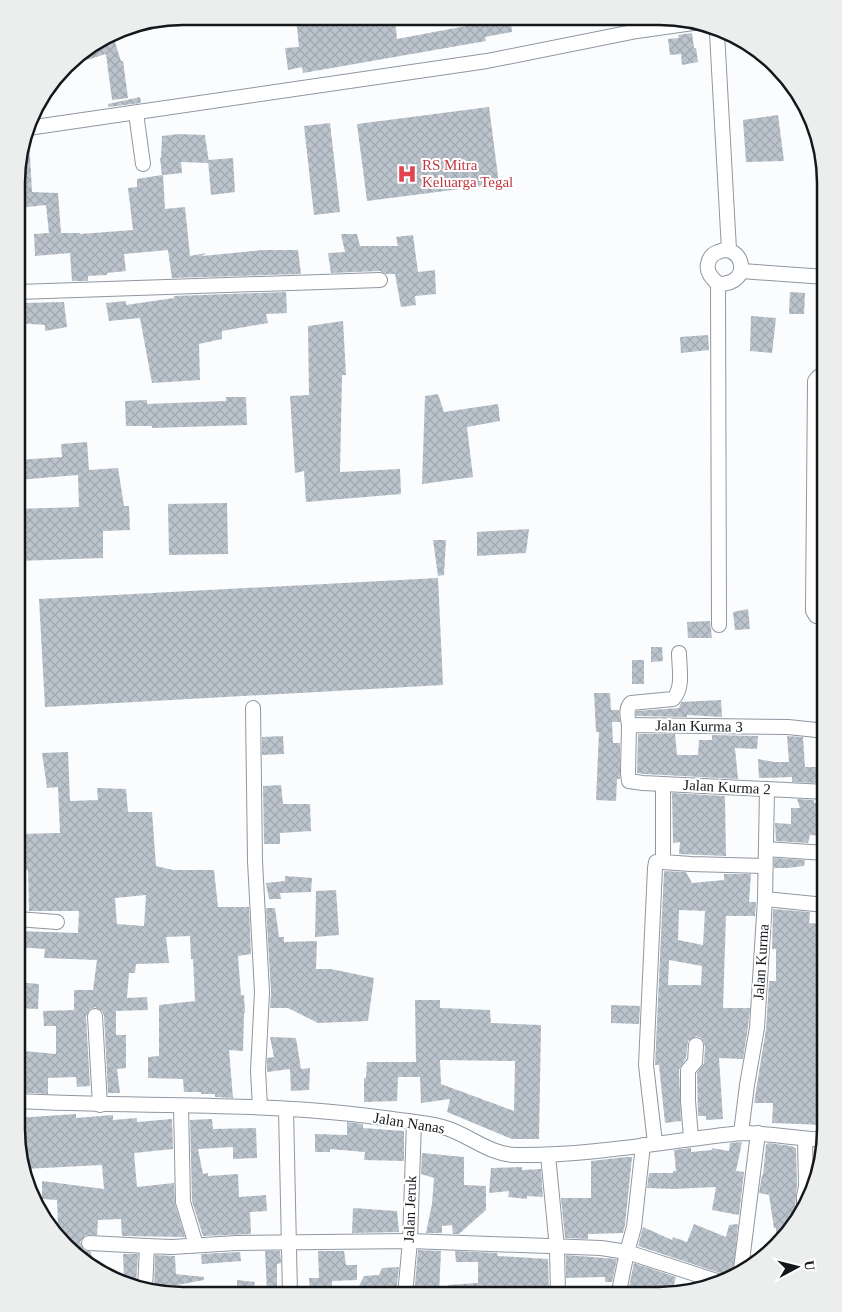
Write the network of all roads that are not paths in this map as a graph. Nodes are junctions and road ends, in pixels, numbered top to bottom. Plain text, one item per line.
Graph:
1 (672, 26) edge
2 (718, 37) edge
3 (136, 113) junction
4 (35, 127) edge
5 (143, 164) dead end
6 (729, 250) junction
7 (741, 271) junction
8 (817, 275) edge
9 (380, 280) dead end
10 (718, 284) junction
11 (25, 292) edge
12 (817, 379) edge
13 (817, 616) edge
14 (719, 625) dead end
15 (678, 653) dead end
16 (252, 708) dead end
17 (629, 725) junction
18 (817, 730) edge
19 (663, 784) junction
20 (767, 789) junction
21 (817, 792) edge
22 (766, 848) junction
23 (817, 852) edge
24 (663, 862) junction
25 (765, 866) junction
26 (765, 898) junction
27 (817, 904) edge
28 (25, 920) edge
29 (57, 922) dead end
30 (95, 1016) dead end
31 (696, 1045) dead end
32 (25, 1101) edge
33 (100, 1105) junction
34 (181, 1106) junction
35 (260, 1107) junction
36 (286, 1109) junction
37 (414, 1122) junction
38 (741, 1133) junction
39 (758, 1133) junction
40 (691, 1138) junction
41 (805, 1140) junction
42 (817, 1140) edge
43 (649, 1144) junction
44 (548, 1155) junction
45 (806, 1187) edge
46 (410, 1241) junction
47 (89, 1243) dead end
48 (288, 1243) junction
49 (196, 1245) junction
50 (147, 1246) junction
51 (557, 1248) junction
52 (627, 1252) junction
53 (742, 1263) edge
54 (709, 1279) edge
55 (146, 1283) edge
56 (290, 1287) edge
57 (406, 1287) edge
58 (558, 1287) edge
59 (620, 1287) edge

1 - 3 street
2 - 6 street
3 - 4 street
3 - 5 street
6 - 7 street
6 - 10 street
7 - 8 street
7 - 10 street
9 - 11 street
10 - 14 street
12 - 13 street
15 - 17 street
16 - 35 street
17 - 18 street, Jalan Kurma 3
17 - 19 street, Jalan Kurma 2
19 - 20 street, Jalan Kurma 2
19 - 24 street
20 - 21 street, Jalan Kurma 2
20 - 22 street, Jalan Kurma
22 - 23 street
22 - 25 street, Jalan Kurma
24 - 25 street
24 - 43 street
25 - 26 street, Jalan Kurma
26 - 27 street
26 - 38 street, Jalan Kurma
28 - 29 street
30 - 33 street
31 - 40 street
32 - 33 street, Jalan Nanas
33 - 34 street, Jalan Nanas
34 - 35 street, Jalan Nanas
34 - 49 street
35 - 36 street, Jalan Nanas
36 - 37 street, Jalan Nanas
36 - 48 street
37 - 44 street, Jalan Nanas
37 - 46 street, Jalan Jeruk
38 - 39 street, Jalan Nanas
38 - 40 street, Jalan Nanas
39 - 41 street, Jalan Nanas
39 - 53 street
40 - 43 street, Jalan Nanas
41 - 42 street, Jalan Nanas
41 - 45 street
43 - 44 street, Jalan Nanas
43 - 52 street
44 - 51 street
46 - 48 street
46 - 51 street
46 - 57 street, Jalan Jeruk
47 - 50 street
48 - 49 street
48 - 56 street
49 - 50 street
50 - 55 street
51 - 52 street
51 - 58 street
52 - 54 street
52 - 59 street

